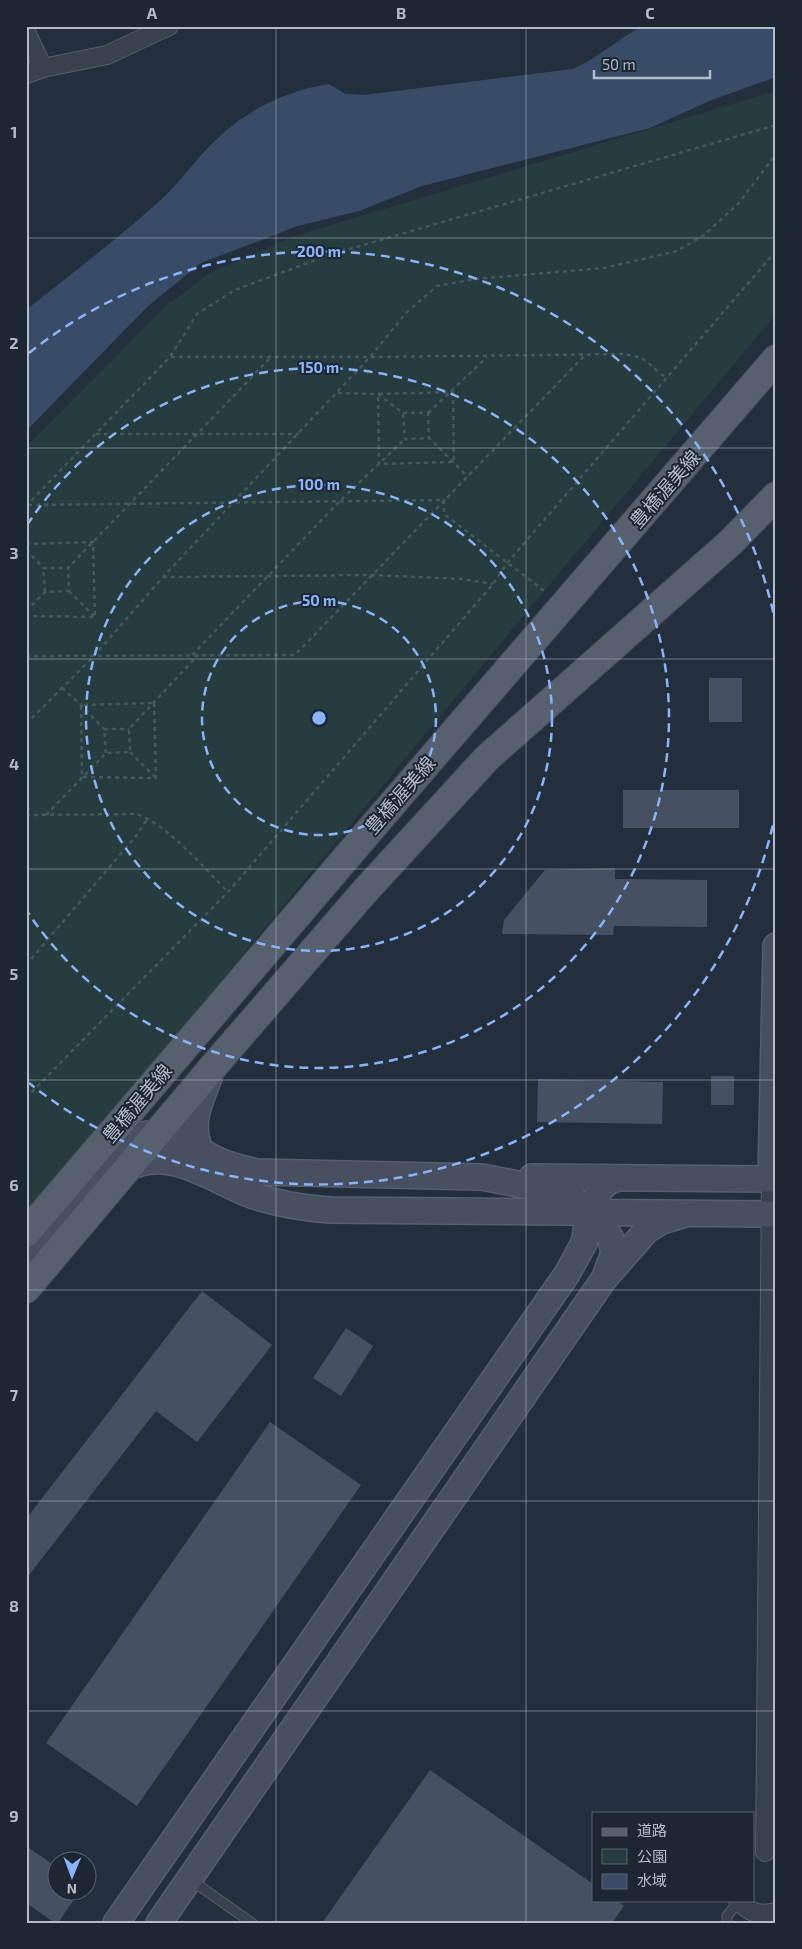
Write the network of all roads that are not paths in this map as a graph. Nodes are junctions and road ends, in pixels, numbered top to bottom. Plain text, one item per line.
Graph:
1 (168, 26) edge
2 (26, 32) edge
3 (43, 68) junction
4 (26, 74) edge
5 (776, 359) edge
6 (776, 496) edge
7 (776, 946) edge
8 (212, 1068) junction
9 (151, 1087) junction
10 (158, 1132) junction
11 (200, 1150) junction
12 (126, 1170) junction
13 (482, 1177) junction
14 (618, 1178) junction
15 (773, 1178) edge
16 (218, 1180) junction
17 (546, 1212) junction
18 (589, 1213) junction
19 (685, 1214) junction
20 (773, 1214) edge
21 (26, 1233) edge
22 (26, 1255) edge
23 (567, 1274) junction
24 (604, 1278) junction
25 (26, 1289) edge
26 (771, 1644) edge
27 (765, 1853) edge
28 (189, 1879) junction
29 (737, 1902) edge
30 (740, 1902) edge
31 (776, 1912) edge
32 (116, 1923) edge
33 (159, 1923) edge
34 (252, 1923) edge
35 (727, 1923) edge

1 - 3 street
2 - 3 street
3 - 4 street
5 - 9 main road, 豊橋渥美線
6 - 8 main road, 豊橋渥美線
7 - 15 street
8 - 10 main road, 豊橋渥美線
8 - 11 street
9 - 10 street
9 - 21 main road, 豊橋渥美線
10 - 11 street
10 - 12 main road, 豊橋渥美線
10 - 16 street
10 - 22 street
11 - 13 street
12 - 16 street
12 - 25 main road, 豊橋渥美線
13 - 14 street
13 - 18 street
14 - 15 street
14 - 18 street
15 - 20 street
16 - 17 street
17 - 18 street
17 - 23 street
18 - 19 street
18 - 23 street
18 - 24 street
19 - 20 street
19 - 24 street
20 - 26 street
23 - 32 street
24 - 28 street
26 - 27 street
28 - 33 street
28 - 34 lane
29 - 35 lane
30 - 31 street

